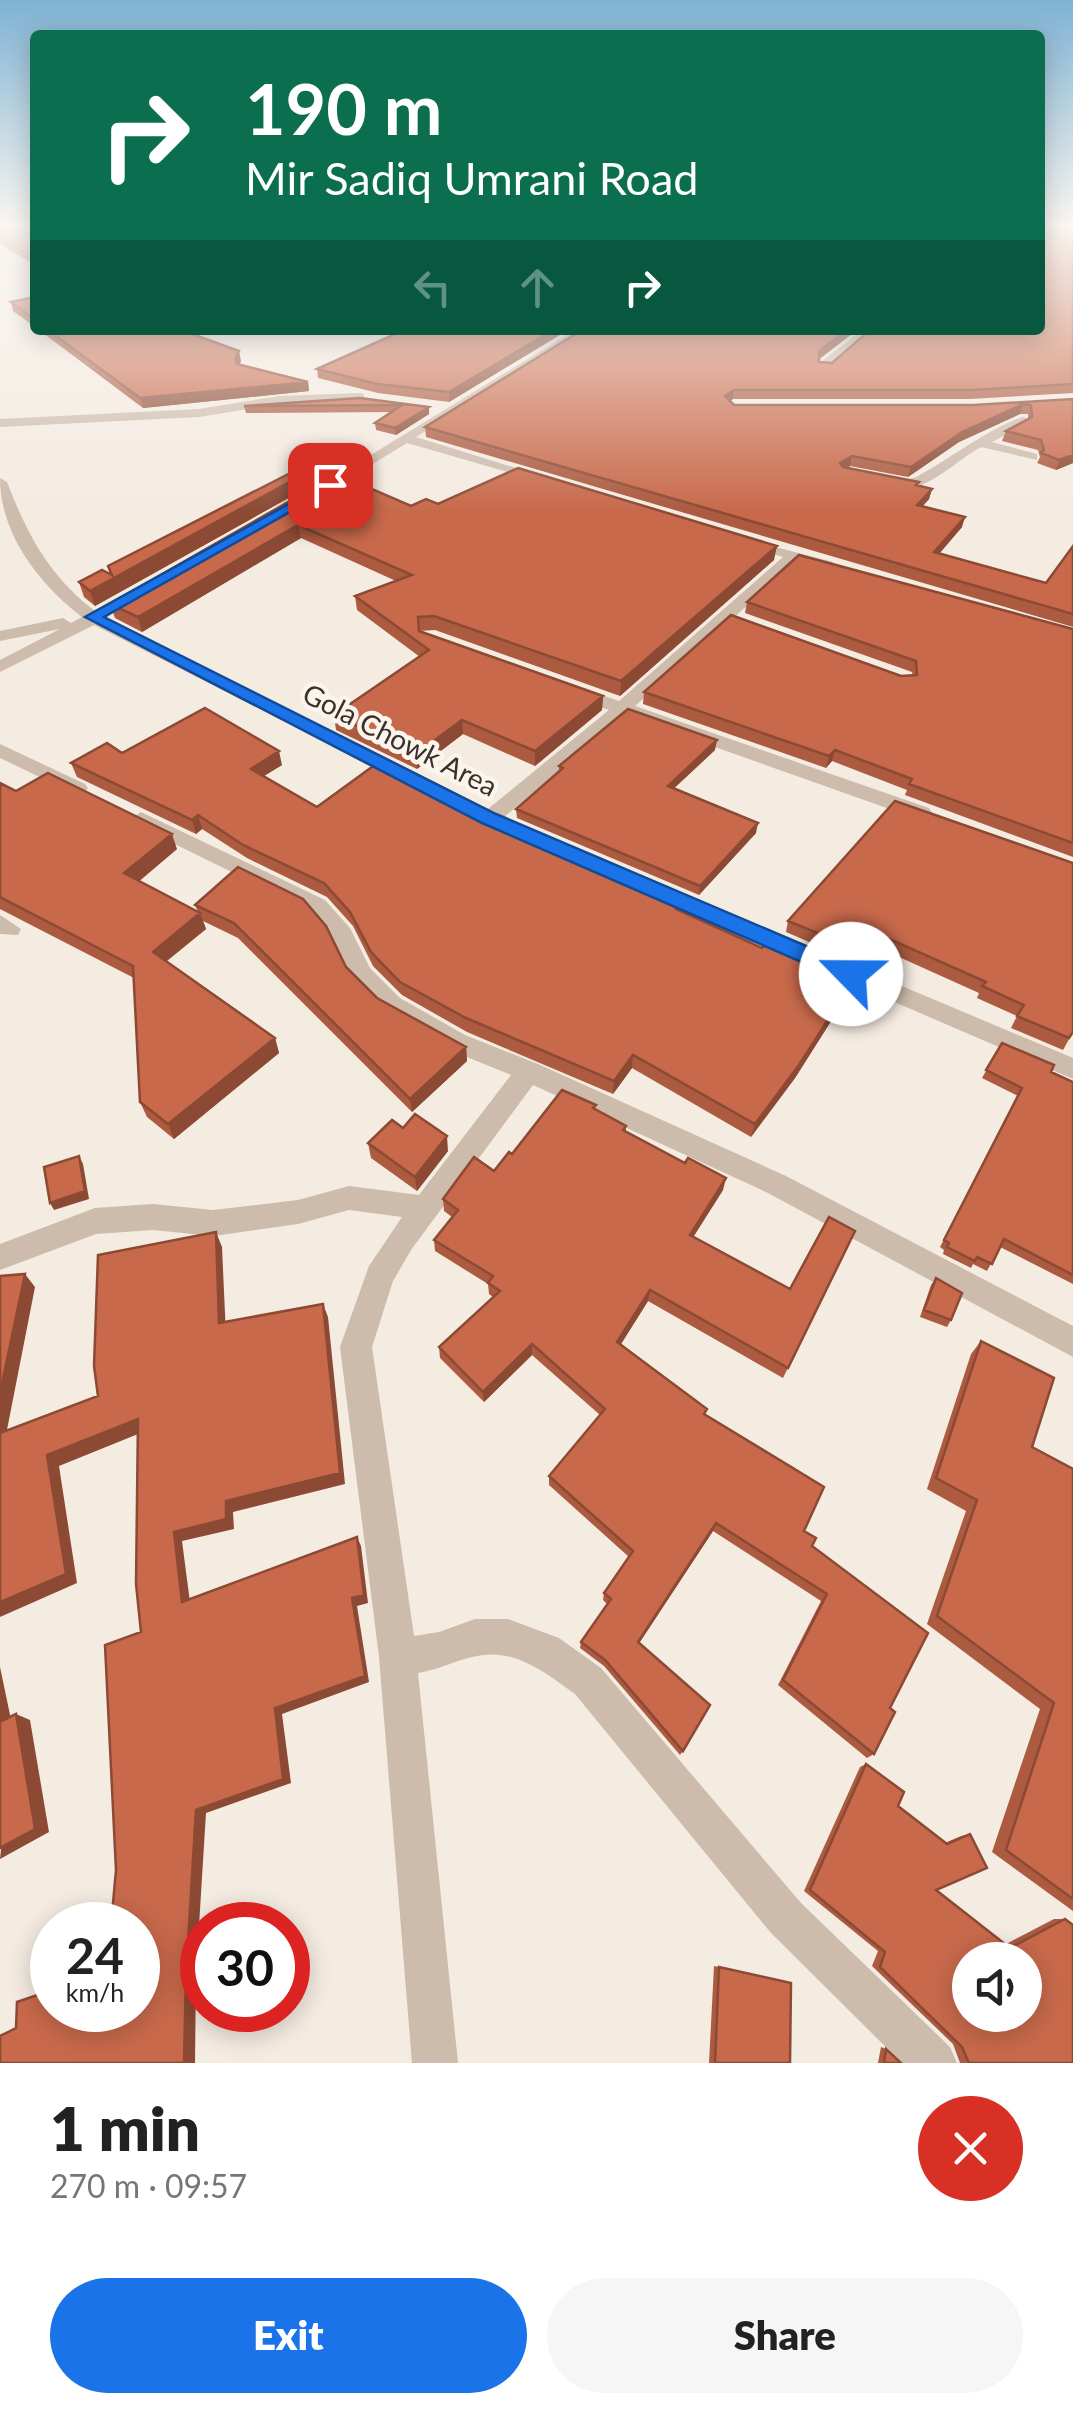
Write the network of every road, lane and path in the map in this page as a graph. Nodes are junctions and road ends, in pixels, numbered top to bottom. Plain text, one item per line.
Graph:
1 (575, 335) edge
2 (863, 335) edge
3 (824, 366) edge
4 (302, 382) edge
5 (360, 397) junction
6 (377, 401) edge
7 (429, 406) edge
8 (452, 410) junction
9 (1022, 421) edge
10 (0, 423) edge
11 (404, 438) junction
12 (980, 442) junction
13 (1032, 457) edge
14 (867, 478) edge
15 (0, 482) edge
16 (553, 484) edge
17 (296, 504) edge
18 (738, 539) edge
19 (794, 556) junction
20 (849, 571) edge
21 (125, 601) edge
22 (100, 614) junction
23 (0, 636) edge
24 (0, 666) edge
25 (551, 683) edge
26 (621, 709) junction
27 (0, 750) edge
28 (489, 819) junction
29 (941, 820) edge
30 (525, 834) edge
31 (634, 881) edge
32 (1073, 1069) edge
33 (529, 1071) junction
34 (424, 1208) junction
35 (0, 1256) edge
36 (1073, 1342) edge
37 (398, 1657) junction
38 (435, 2063) edge
39 (934, 2063) edge

1 - 8 street
2 - 3 street
4 - 5 street
5 - 6 street
5 - 10 street
7 - 8 street
8 - 11 street
9 - 12 street
11 - 16 street
11 - 17 street
12 - 13 street
12 - 14 street
15 - 22 street, Gola Chowk Area
18 - 19 street
19 - 20 street
19 - 26 street
21 - 22 street
22 - 23 street
22 - 24 street
22 - 28 street, Gola Chowk Area
25 - 26 street
26 - 28 street
26 - 29 street
27 - 33 street
28 - 30 street, Gola Chowk Area
31 - 32 street
33 - 34 street
33 - 36 street
34 - 35 street
34 - 37 street
37 - 38 street
37 - 39 street

